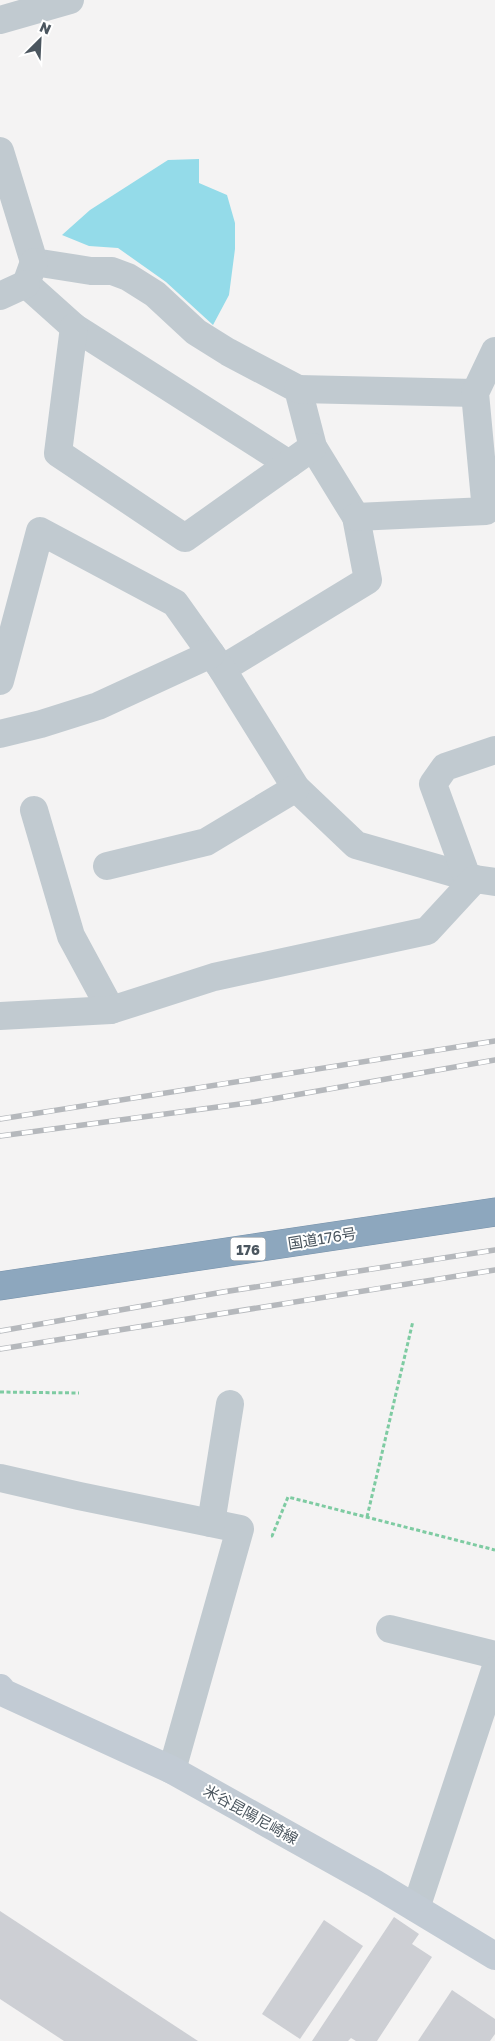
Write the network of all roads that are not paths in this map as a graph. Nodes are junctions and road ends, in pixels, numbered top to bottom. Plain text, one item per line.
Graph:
1 (70, 0) edge
2 (0, 20) edge
3 (0, 151) edge
4 (30, 273) junction
5 (0, 296) edge
6 (74, 327) junction
7 (495, 351) edge
8 (298, 390) junction
9 (475, 392) junction
10 (313, 447) junction
11 (289, 464) junction
12 (356, 517) junction
13 (217, 662) junction
14 (0, 681) edge
15 (0, 734) edge
16 (495, 750) edge
17 (296, 788) junction
18 (34, 810) dead end
19 (106, 866) dead end
20 (479, 880) edge
21 (111, 1010) junction
22 (0, 1016) edge
23 (495, 1212) edge
24 (0, 1286) edge
25 (230, 1404) dead end
26 (0, 1478) edge
27 (211, 1523) junction
28 (390, 1628) dead end
29 (495, 1654) edge
30 (495, 1670) edge
31 (1, 1692) edge
32 (172, 1770) junction
33 (416, 1908) junction
34 (495, 1956) edge

1 - 2 street
3 - 4 street
4 - 5 street
4 - 6 street
4 - 8 street
6 - 11 street
6 - 11 street
7 - 9 street
8 - 9 street
8 - 10 street
9 - 12 street
10 - 11 street
10 - 12 street
12 - 13 street
13 - 14 street
13 - 15 street
13 - 17 street
16 - 20 street
17 - 19 street
17 - 20 street
18 - 21 street
20 - 21 street
21 - 22 street
23 - 24 highway, 国道176号 / 176
25 - 27 street
26 - 27 street
27 - 32 street
28 - 29 street
30 - 33 street
31 - 32 main road, 米谷昆陽尼崎線
32 - 33 main road, 米谷昆陽尼崎線
33 - 34 main road, 米谷昆陽尼崎線

